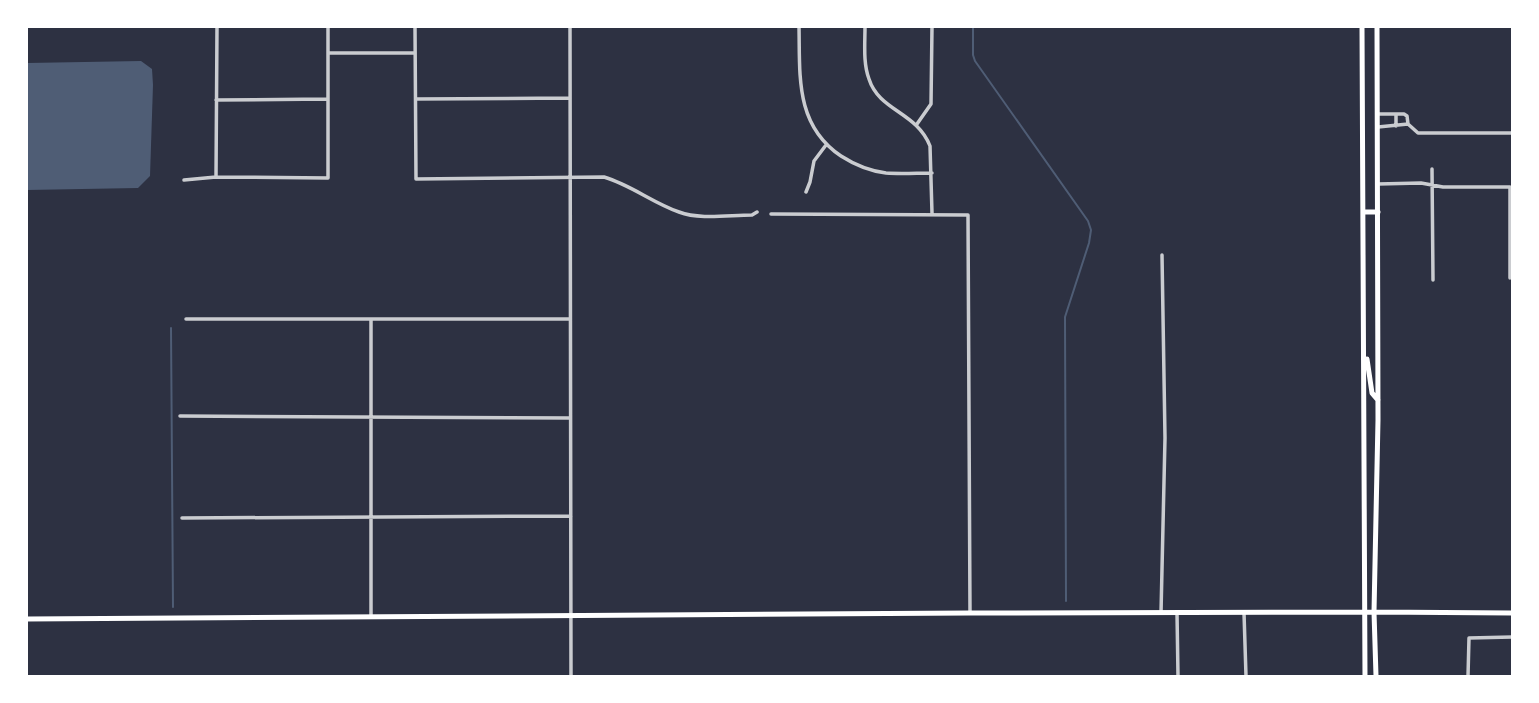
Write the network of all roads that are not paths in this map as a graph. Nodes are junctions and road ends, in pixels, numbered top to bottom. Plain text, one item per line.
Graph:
1 (217, 27) edge
2 (328, 27) edge
3 (415, 27) edge
4 (570, 27) edge
5 (799, 27) edge
6 (865, 27) edge
7 (932, 27) edge
8 (1362, 27) edge
9 (1377, 27) edge
10 (328, 53) junction
11 (415, 53) junction
12 (569, 98) junction
13 (328, 99) junction
14 (416, 99) junction
15 (216, 100) junction
16 (1378, 114) junction
17 (1396, 114) junction
18 (917, 124) junction
19 (1408, 124) junction
20 (1396, 126) junction
21 (1378, 127) junction
22 (1512, 133) edge
23 (826, 144) junction
24 (1432, 169) dead end
25 (932, 173) junction
26 (216, 178) junction
27 (569, 178) junction
28 (184, 180) dead end
29 (1378, 184) junction
30 (1432, 185) junction
31 (806, 192) dead end
32 (1511, 211) edge
33 (757, 212) dead end
34 (1363, 212) junction
35 (1378, 212) junction
36 (771, 214) dead end
37 (932, 214) junction
38 (1162, 255) dead end
39 (1510, 278) dead end
40 (1433, 280) dead end
41 (186, 319) dead end
42 (371, 319) junction
43 (570, 319) junction
44 (1364, 336) junction
45 (1378, 400) junction
46 (180, 416) dead end
47 (372, 416) junction
48 (570, 418) junction
49 (570, 516) junction
50 (182, 518) dead end
51 (372, 518) junction
52 (1365, 612) junction
53 (1374, 612) junction
54 (970, 613) junction
55 (1161, 613) junction
56 (1177, 613) junction
57 (1244, 613) junction
58 (1512, 613) edge
59 (571, 616) junction
60 (371, 617) junction
61 (27, 619) edge
62 (1512, 637) edge
63 (571, 676) edge
64 (1178, 676) edge
65 (1246, 676) edge
66 (1365, 676) edge
67 (1376, 676) edge
68 (1468, 676) edge

1 - 15 street
2 - 10 street
3 - 11 street
4 - 12 street
5 - 23 street
6 - 18 street
7 - 18 street
8 - 34 main road
9 - 16 main road
10 - 11 street
10 - 13 street
11 - 14 street
12 - 14 street
12 - 27 street
13 - 15 street
13 - 26 street
14 - 27 street
15 - 26 street
16 - 17 street
16 - 21 main road
17 - 19 street
17 - 20 street
18 - 25 street
19 - 20 street
19 - 22 street
20 - 21 street
21 - 29 main road
23 - 25 street
23 - 31 street
24 - 30 street
25 - 37 street
26 - 28 street
27 - 33 street
27 - 43 street
29 - 30 street
29 - 35 main road
30 - 32 street
30 - 40 street
32 - 39 street
34 - 35 main road
34 - 44 main road
35 - 45 main road
36 - 37 street
37 - 54 street
38 - 55 street
41 - 42 street
42 - 43 street
42 - 47 street
43 - 48 street
44 - 45 main road
44 - 52 main road
45 - 53 main road
46 - 47 street
47 - 48 street
47 - 51 street
48 - 49 street
49 - 51 street
49 - 59 street
50 - 51 street
51 - 60 street
52 - 53 main road
52 - 57 main road
52 - 66 main road
53 - 58 main road
53 - 67 main road
54 - 55 main road
54 - 59 main road
55 - 56 main road
56 - 57 main road
56 - 64 street
57 - 65 street
59 - 60 main road
59 - 63 street
60 - 61 main road
62 - 68 street

